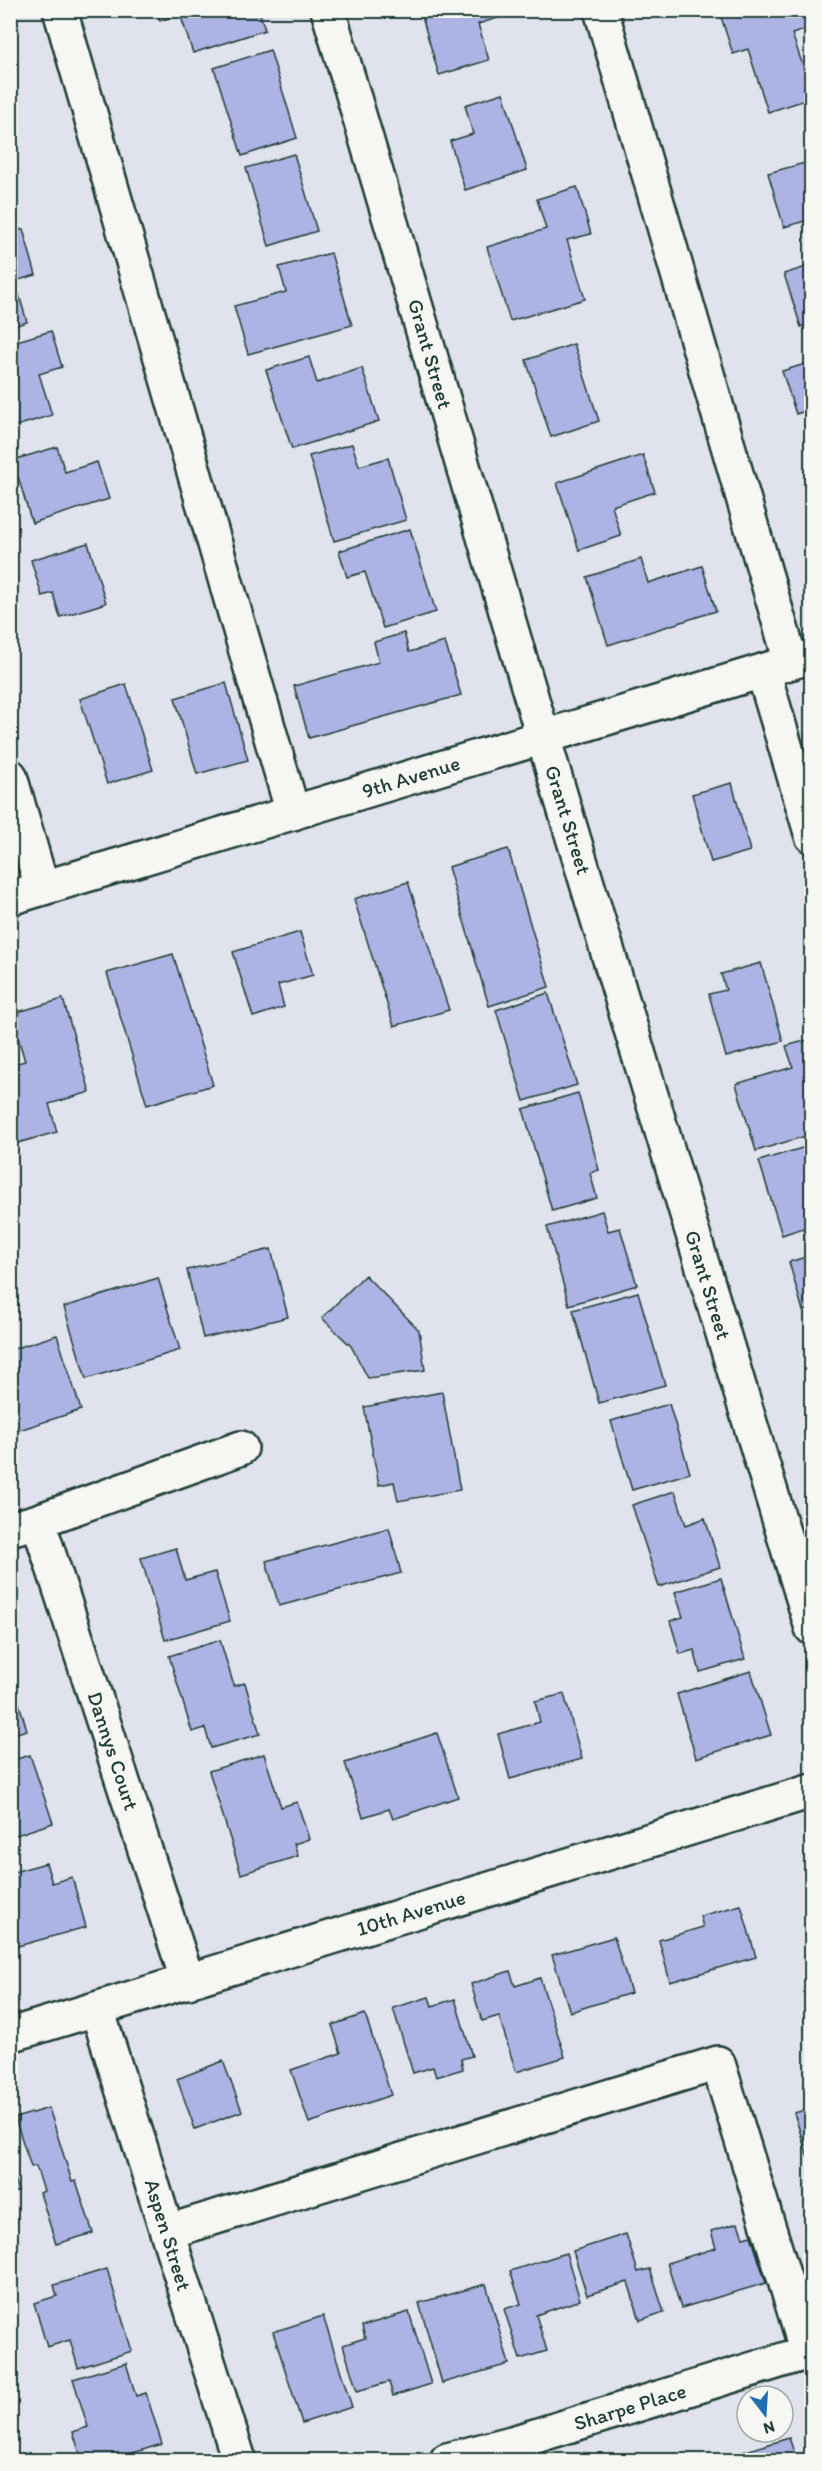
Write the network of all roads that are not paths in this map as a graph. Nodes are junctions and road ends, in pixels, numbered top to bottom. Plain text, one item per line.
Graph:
1 (60, 10) edge
2 (328, 10) edge
3 (601, 10) edge
4 (789, 663) edge
5 (543, 737) junction
6 (10, 776) edge
7 (293, 813) junction
8 (812, 836) edge
9 (42, 888) junction
10 (10, 898) edge
11 (241, 1448) dead end
12 (24, 1525) edge
13 (812, 1628) edge
14 (812, 1791) edge
15 (188, 1982) junction
16 (97, 2009) junction
17 (10, 2035) edge
18 (167, 2232) junction
19 (809, 2351) edge
20 (239, 2460) edge
21 (447, 2460) edge

1 - 7 street
2 - 5 street, Grant Street
3 - 4 street
4 - 5 street, 9th Avenue
4 - 8 street
5 - 7 street, 9th Avenue
5 - 13 street, Grant Street
6 - 9 street
7 - 9 street, 9th Avenue
9 - 10 street, 9th Avenue
11 - 12 street, Dannys Court
12 - 15 street, Dannys Court
14 - 15 street, 10th Avenue
15 - 16 street, 10th Avenue
16 - 17 street, 10th Avenue
16 - 18 street, Aspen Street
18 - 19 street
18 - 20 street, Aspen Street
19 - 21 street, Sharpe Place

